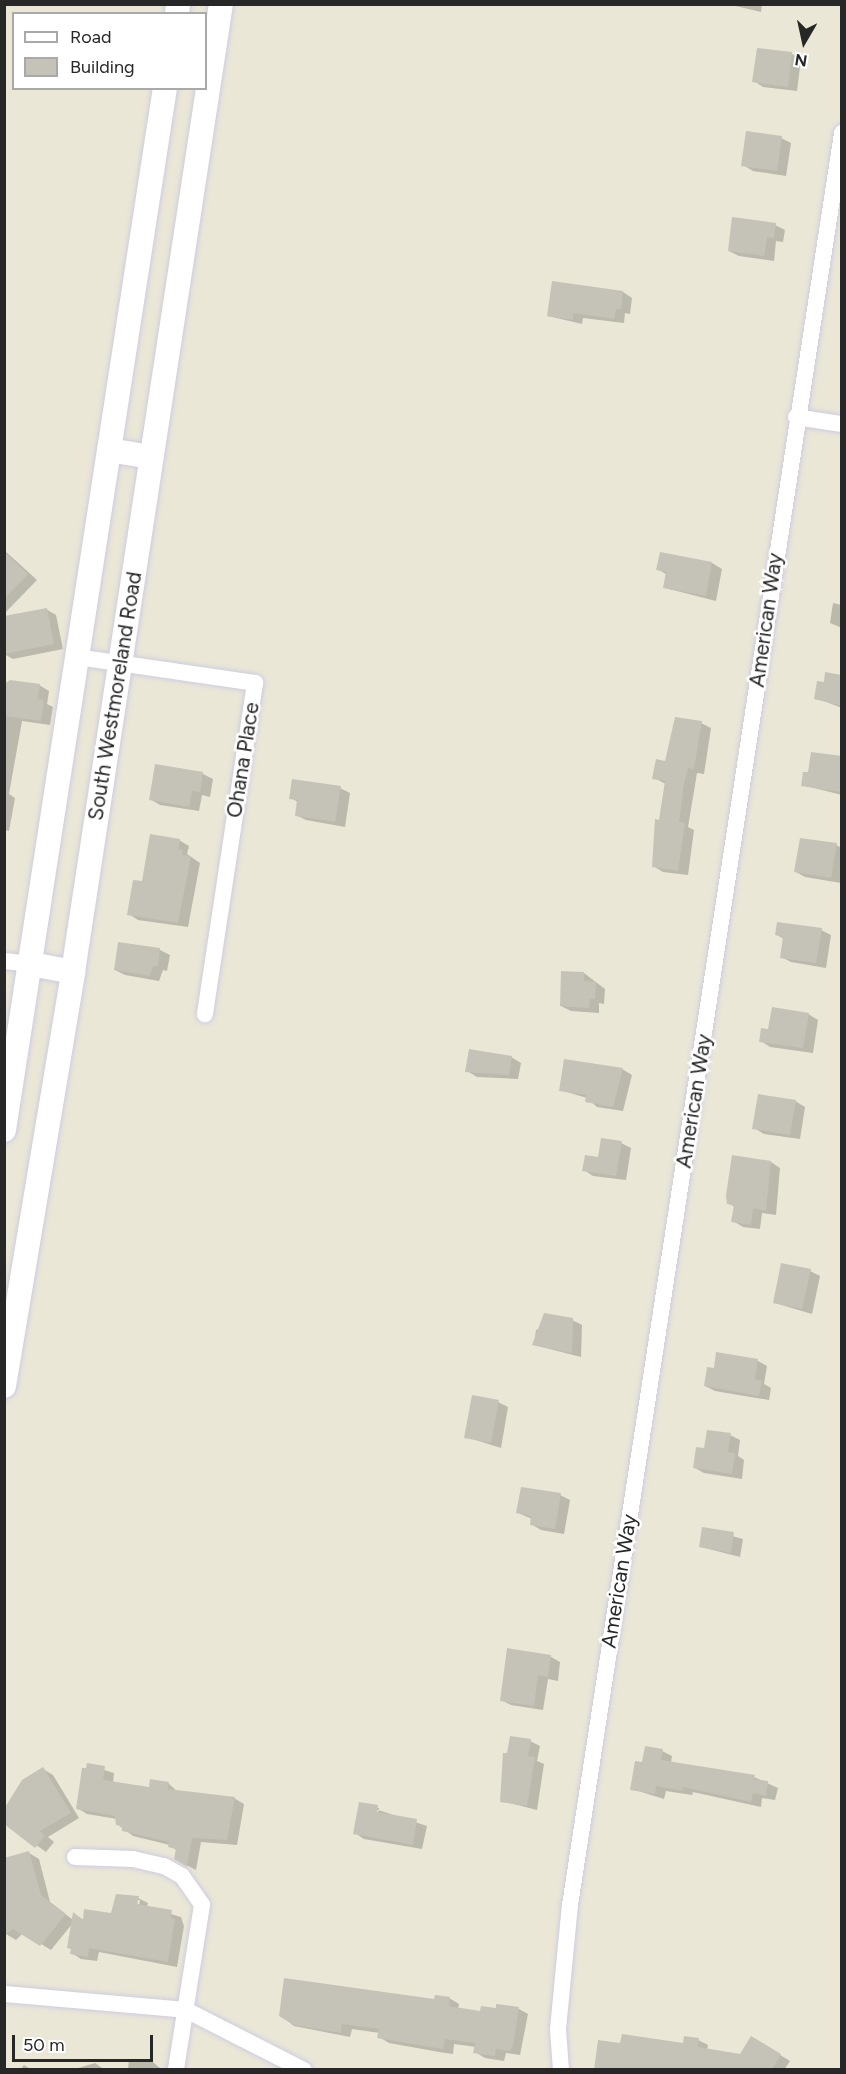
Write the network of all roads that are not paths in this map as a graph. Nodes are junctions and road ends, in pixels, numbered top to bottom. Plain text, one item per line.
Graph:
1 (221, 4) edge
2 (165, 90) edge
3 (842, 133) edge
4 (796, 417) junction
5 (842, 424) edge
6 (109, 450) junction
7 (151, 457) junction
8 (77, 657) junction
9 (120, 664) junction
10 (4, 961) edge
11 (30, 964) junction
12 (73, 972) junction
13 (205, 1014) dead end
14 (4, 1130) edge
15 (4, 1386) edge
16 (75, 1857) dead end
17 (4, 1994) edge
18 (186, 2010) junction
19 (176, 2070) edge
20 (304, 2070) edge
21 (561, 2070) edge

1 - 7 main road, South Westmoreland Road
2 - 6 main road, South Westmoreland Road
3 - 4 street, American Way
4 - 5 street
4 - 21 street, American Way
6 - 7 main road
6 - 8 main road, South Westmoreland Road
7 - 9 main road, South Westmoreland Road
8 - 9 street, Ohana Place
8 - 11 main road, South Westmoreland Road
9 - 12 main road, South Westmoreland Road
9 - 13 street, Ohana Place
10 - 11 street
11 - 12 main road
11 - 14 main road, South Westmoreland Road
12 - 15 main road, South Westmoreland Road
16 - 18 street
17 - 18 street
18 - 19 street
18 - 20 street

